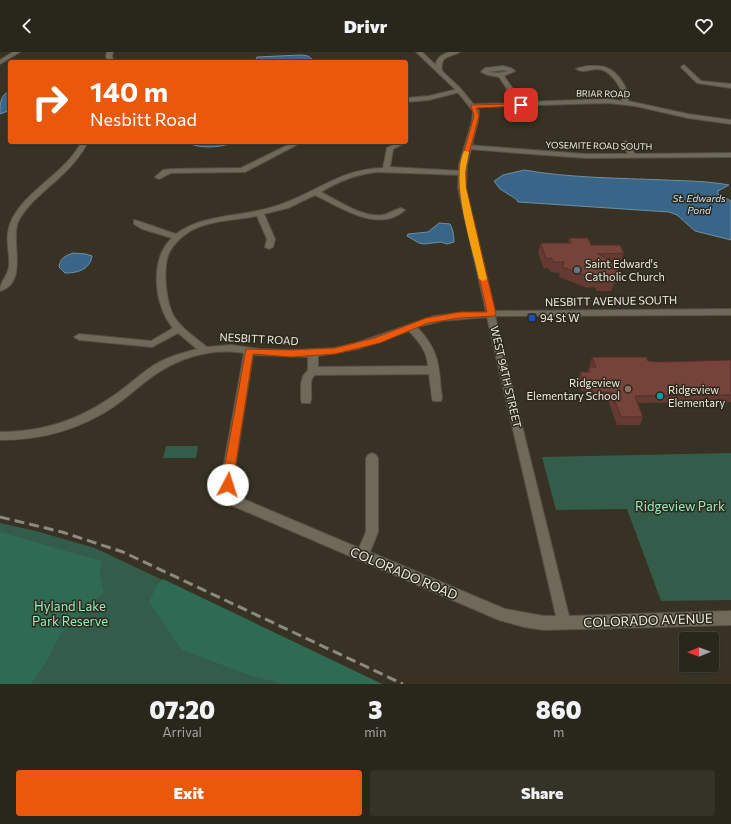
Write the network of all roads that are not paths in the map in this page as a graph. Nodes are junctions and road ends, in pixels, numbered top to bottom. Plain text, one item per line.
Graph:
1 (17, 52) edge
2 (412, 52) edge
3 (419, 52) edge
4 (457, 52) edge
5 (0, 62) edge
6 (684, 67) dead end
7 (579, 68) dead end
8 (436, 71) junction
9 (500, 74) dead end
10 (731, 86) edge
11 (458, 91) junction
12 (408, 100) edge
13 (626, 102) junction
14 (521, 105) junction
15 (473, 106) junction
16 (731, 122) edge
17 (625, 143) dead end
18 (84, 144) edge
19 (295, 144) edge
20 (400, 144) edge
21 (467, 147) junction
22 (731, 155) edge
23 (633, 156) junction
24 (386, 171) junction
25 (462, 173) junction
26 (159, 177) dead end
27 (316, 192) junction
28 (401, 210) dead end
29 (260, 213) junction
30 (137, 222) dead end
31 (178, 237) junction
32 (269, 247) dead end
33 (0, 288) edge
34 (731, 312) edge
35 (491, 314) junction
36 (411, 327) junction
37 (179, 328) junction
38 (79, 337) dead end
39 (205, 350) junction
40 (249, 351) junction
41 (314, 353) junction
42 (433, 370) junction
43 (314, 371) junction
44 (437, 398) dead end
45 (306, 400) dead end
46 (0, 436) edge
47 (372, 458) dead end
48 (362, 555) junction
49 (731, 618) edge
50 (564, 622) junction

1 - 5 street
2 - 8 street
3 - 8 street
4 - 8 street
6 - 10 street
7 - 13 street
8 - 11 street
9 - 14 street
11 - 12 street
11 - 15 street
13 - 14 street, BRIAR ROAD
13 - 16 street, BRIAR ROAD
14 - 15 street, BRIAR ROAD
15 - 21 street, WEST 94TH STREET
17 - 23 street
18 - 33 street
19 - 26 street
20 - 24 street
21 - 23 street, YOSEMITE ROAD SOUTH
21 - 25 street, WEST 94TH STREET
22 - 23 street, YOSEMITE ROAD SOUTH
24 - 25 street
24 - 27 street
25 - 35 street, WEST 94TH STREET
27 - 28 street
27 - 29 street
29 - 31 street
29 - 32 street
30 - 31 street
31 - 37 street
34 - 35 street, NESBITT AVENUE SOUTH
35 - 36 street, NESBITT ROAD
35 - 50 street, WEST 94TH STREET
36 - 41 street, NESBITT ROAD
36 - 42 street
37 - 38 street
37 - 39 street
39 - 40 street, NESBITT ROAD
39 - 46 street, NESBITT ROAD
40 - 41 street, NESBITT ROAD
40 - 48 street, COLORADO ROAD
41 - 43 street, NESBITT ROAD
42 - 43 street
42 - 44 street
43 - 45 street, NESBITT ROAD
47 - 48 street
48 - 50 street, COLORADO ROAD
49 - 50 street, COLORADO AVENUE

